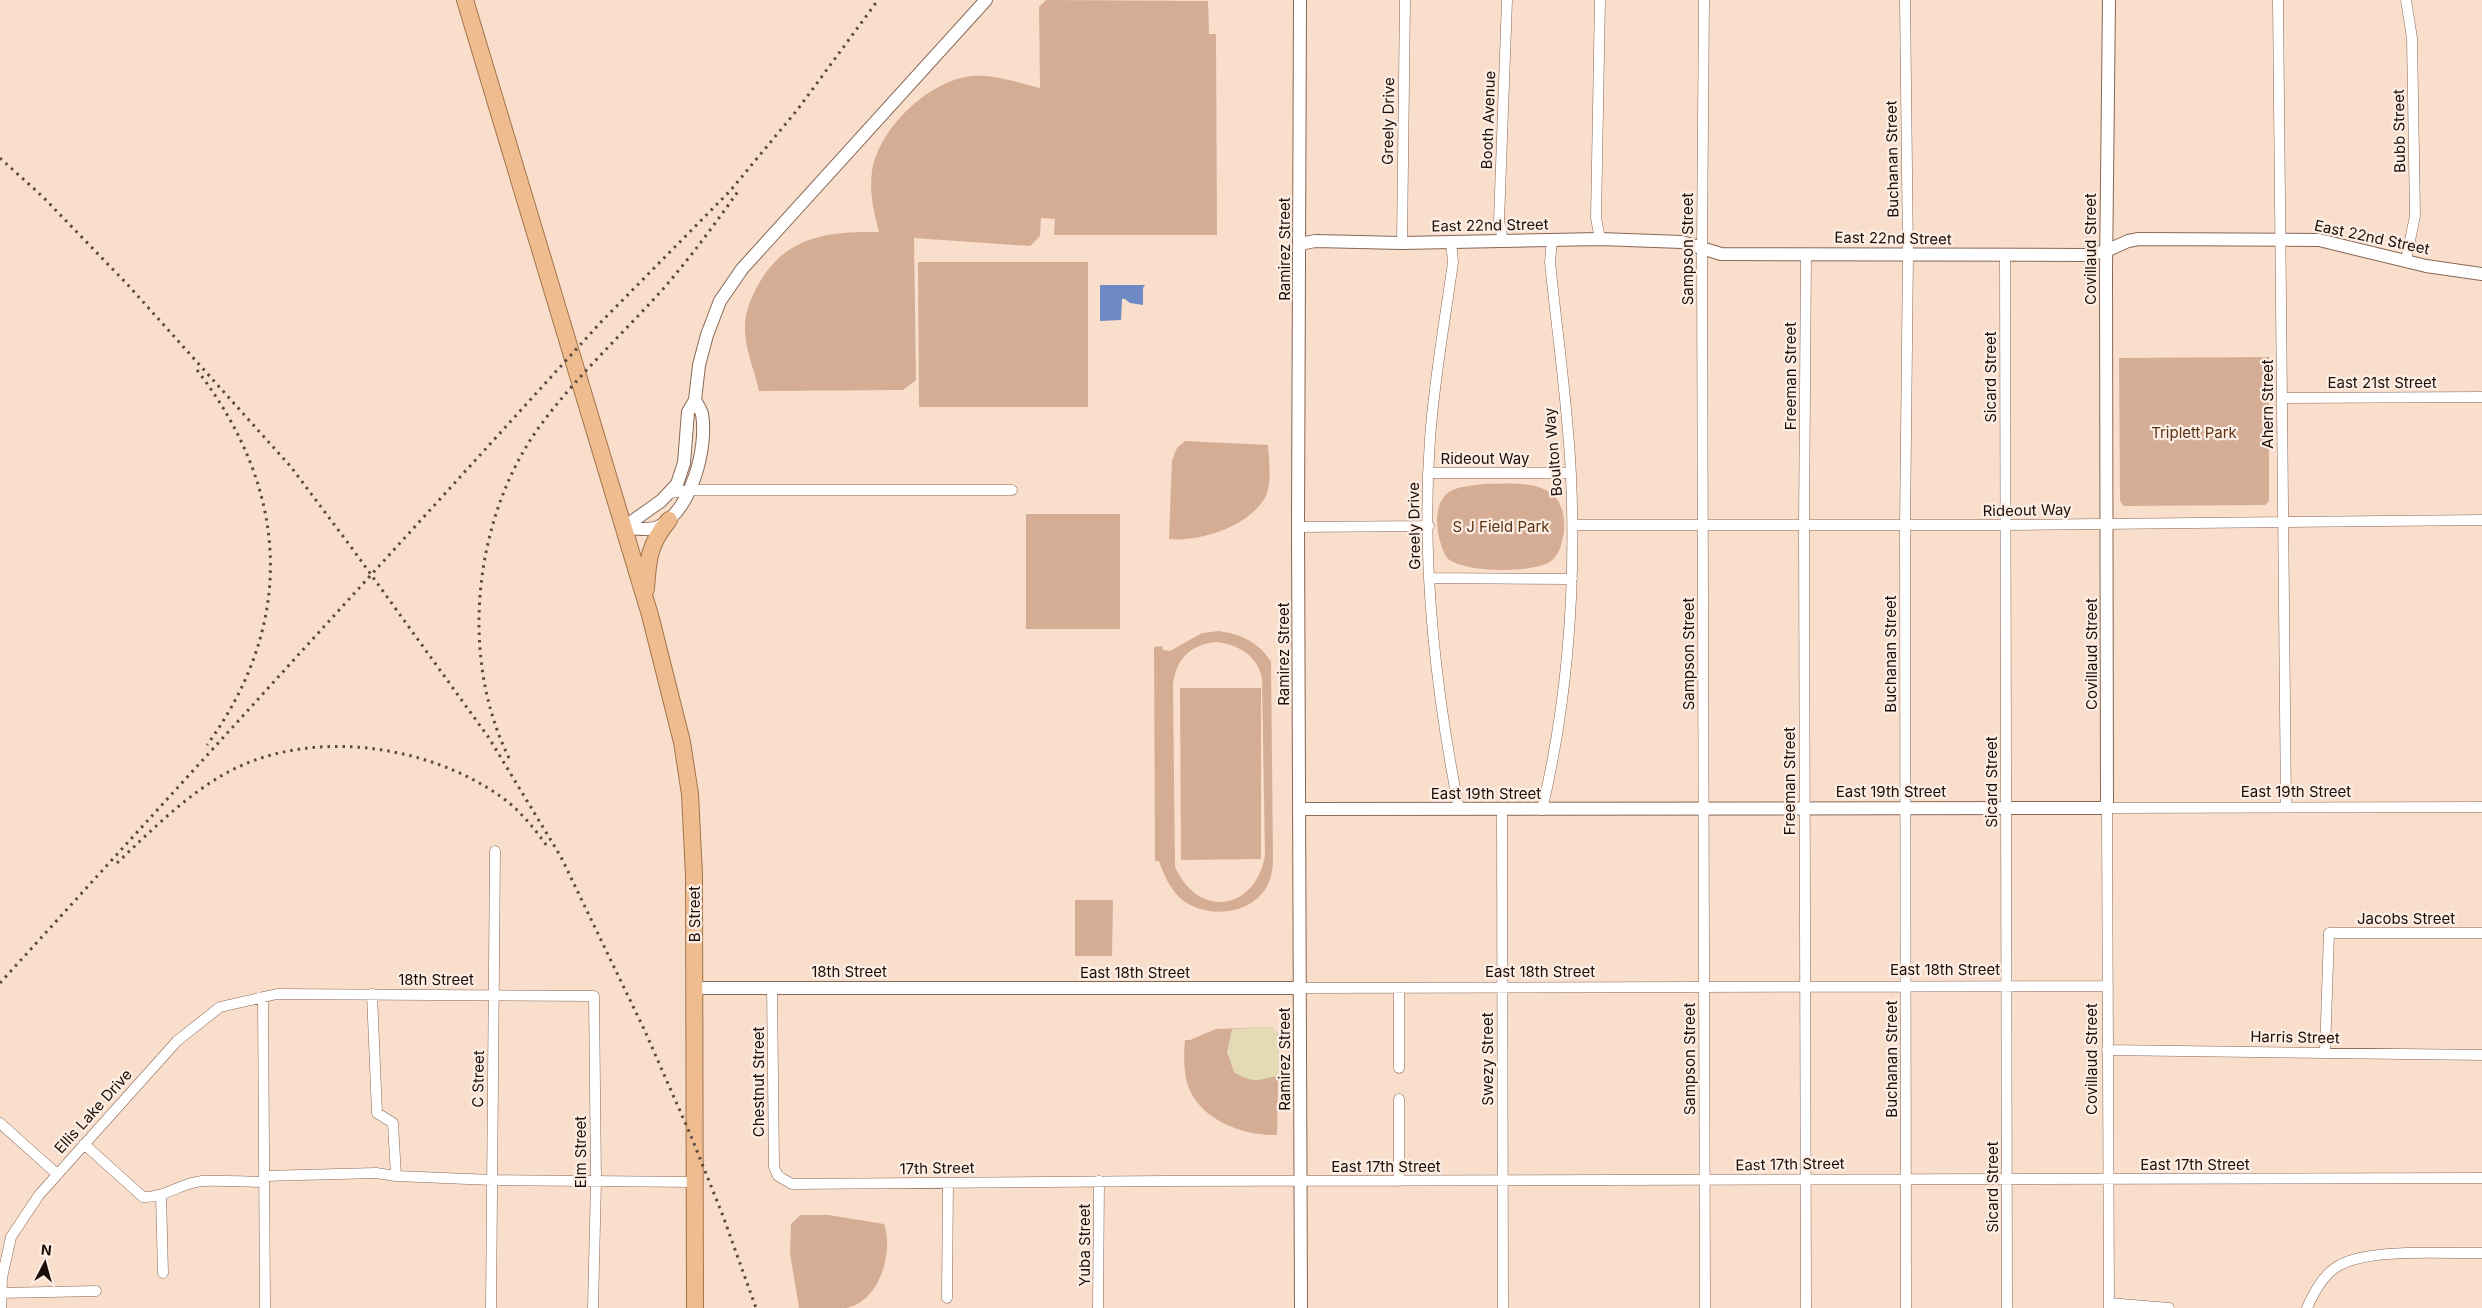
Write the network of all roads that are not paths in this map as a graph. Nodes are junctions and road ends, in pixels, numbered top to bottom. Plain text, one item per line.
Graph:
1 (465, 0) edge
2 (986, 0) edge
3 (1300, 0) edge
4 (1405, 0) edge
5 (1507, 0) edge
6 (1600, 0) edge
7 (1704, 0) edge
8 (1905, 0) edge
9 (2109, 0) edge
10 (2278, 0) edge
11 (2406, 0) edge
12 (1600, 239) junction
13 (2280, 239) junction
14 (1552, 240) junction
15 (1503, 241) junction
16 (1451, 242) junction
17 (1402, 243) junction
18 (1300, 244) junction
19 (1702, 248) junction
20 (2106, 251) junction
21 (1806, 254) junction
22 (1908, 255) junction
23 (2005, 255) junction
24 (2406, 260) junction
25 (2482, 274) edge
26 (2482, 397) edge
27 (2282, 398) junction
28 (695, 400) junction
29 (1428, 473) junction
30 (1571, 474) junction
31 (690, 490) junction
32 (1012, 490) dead end
33 (670, 493) junction
34 (669, 520) junction
35 (2282, 520) junction
36 (2482, 520) edge
37 (2107, 524) junction
38 (1573, 525) junction
39 (1804, 525) junction
40 (2005, 525) junction
41 (1428, 526) junction
42 (1703, 526) junction
43 (1905, 526) junction
44 (1298, 527) junction
45 (623, 528) junction
46 (1430, 578) junction
47 (1572, 579) junction
48 (646, 602) junction
49 (1905, 807) junction
50 (2006, 807) junction
51 (2286, 807) junction
52 (2482, 807) edge
53 (2107, 808) junction
54 (1300, 809) junction
55 (1459, 809) junction
56 (1502, 809) junction
57 (1703, 809) junction
58 (1804, 809) junction
59 (1542, 810) junction
60 (495, 851) dead end
61 (2482, 934) edge
62 (1906, 985) junction
63 (2007, 985) junction
64 (1805, 986) junction
65 (2108, 986) junction
66 (772, 987) junction
67 (1501, 987) junction
68 (1704, 987) junction
69 (694, 988) junction
70 (973, 988) joint
71 (1300, 988) junction
72 (1399, 988) junction
73 (276, 994) joint
74 (372, 994) junction
75 (494, 995) junction
76 (594, 996) joint
77 (263, 997) junction
78 (2107, 1050) junction
79 (2325, 1052) junction
80 (2482, 1055) edge
81 (1399, 1068) dead end
82 (1399, 1099) dead end
83 (0, 1123) edge
84 (84, 1144) junction
85 (58, 1174) junction
86 (396, 1176) junction
87 (778, 1176) joint
88 (1906, 1178) junction
89 (2007, 1178) junction
90 (2482, 1178) edge
91 (264, 1179) junction
92 (1805, 1179) junction
93 (2108, 1179) junction
94 (492, 1180) junction
95 (1399, 1180) junction
96 (1502, 1180) junction
97 (1706, 1180) junction
98 (596, 1181) junction
99 (1099, 1181) junction
100 (1301, 1181) junction
101 (695, 1182) junction
102 (948, 1183) junction
103 (161, 1195) junction
104 (2482, 1254) edge
105 (163, 1273) dead end
106 (96, 1291) dead end
107 (1, 1293) junction
108 (947, 1298) dead end
109 (2109, 1306) edge
110 (1, 1308) edge
111 (265, 1308) edge
112 (491, 1308) edge
113 (593, 1308) edge
114 (695, 1308) edge
115 (1098, 1308) edge
116 (1301, 1308) edge
117 (1503, 1308) edge
118 (1705, 1308) edge
119 (1806, 1308) edge
120 (1906, 1308) edge
121 (2008, 1308) edge
122 (2169, 1308) edge
123 (2307, 1308) edge

1 - 45 highway, B Street
2 - 28 street
3 - 18 street, Ramirez Street
4 - 17 street, Greely Drive
5 - 15 street, Booth Avenue
6 - 12 street
7 - 19 street, Sampson Street
8 - 22 street, Buchanan Street
9 - 20 street, Covillaud Street
10 - 13 street, Ahern Street
11 - 24 street, Bubb Street
12 - 14 street, East 22nd Street
12 - 19 street, East 22nd Street
13 - 20 street, East 22nd Street
13 - 24 street, East 22nd Street
13 - 27 street, Ahern Street
14 - 15 street, East 22nd Street
14 - 30 street, Boulton Way
15 - 16 street, East 22nd Street
16 - 17 street, East 22nd Street
16 - 29 street, Greely Drive
17 - 18 street, East 22nd Street
18 - 44 street, Ramirez Street
19 - 21 street, East 22nd Street
19 - 42 street, Sampson Street
20 - 23 street, East 22nd Street
20 - 37 street, Covillaud Street
21 - 22 street, East 22nd Street
21 - 39 street, Freeman Street
22 - 23 street, East 22nd Street
22 - 43 street, Buchanan Street
23 - 40 street, Sicard Street
24 - 25 street, East 22nd Street
26 - 27 street, East 21st Street
27 - 35 street, Ahern Street
28 - 31 street
28 - 33 street
29 - 30 street, Rideout Way
29 - 41 street, Greely Drive
30 - 38 street, Boulton Way
31 - 32 street
31 - 33 street
31 - 34 street
33 - 45 street
34 - 45 street
34 - 48 highway
35 - 36 street, Rideout Way
35 - 37 street, Rideout Way
35 - 51 street, Ahern Street
37 - 40 street, Rideout Way
37 - 53 street, Covillaud Street
38 - 42 street, Rideout Way
38 - 47 street, Boulton Way
39 - 42 street, Rideout Way
39 - 43 street, Rideout Way
39 - 58 street, Freeman Street
40 - 43 street, Rideout Way
40 - 50 street, Sicard Street
41 - 44 street
41 - 46 street, Greely Drive
42 - 57 street, Sampson Street
43 - 49 street, Buchanan Street
44 - 54 street, Ramirez Street
45 - 48 highway, B Street
46 - 47 street
46 - 55 street, Greely Drive
47 - 59 street, Boulton Way
48 - 69 highway, B Street
49 - 50 street, East 19th Street
49 - 58 street, East 19th Street
49 - 62 street, Buchanan Street
50 - 53 street, East 19th Street
50 - 63 street, Sicard Street
51 - 52 street, East 19th Street
51 - 53 street, East 19th Street
53 - 65 street, Covillaud Street
54 - 55 street, East 19th Street
54 - 71 street, Ramirez Street
55 - 56 street, East 19th Street
56 - 59 street, East 19th Street
56 - 67 street, Swezy Street
57 - 58 street, East 19th Street
57 - 59 street, East 19th Street
57 - 68 street, Sampson Street
58 - 64 street, Freeman Street
60 - 75 street, C Street
61 - 79 street, Jacobs Street
62 - 63 street, East 18th Street
62 - 64 street, East 18th Street
62 - 88 street, Buchanan Street
63 - 65 street, East 18th Street
63 - 89 street, Sicard Street
64 - 68 street, East 18th Street
64 - 92 street, Freeman Street
65 - 78 street, Covillaud Street
66 - 69 street, 18th Street
66 - 70 street, 18th Street
66 - 87 street, Chestnut Street
67 - 68 street, East 18th Street
67 - 72 street, East 18th Street
67 - 96 street, Swezy Street
68 - 97 street, Sampson Street
69 - 101 highway, B Street
70 - 71 street, East 18th Street
71 - 72 street, East 18th Street
71 - 100 street, Ramirez Street
72 - 81 street
73 - 74 street, 18th Street
73 - 77 street, Ellis Lake Drive
74 - 75 street, 18th Street
74 - 86 street
75 - 76 street, 18th Street
75 - 94 street, C Street
76 - 98 street, Elm Street
77 - 84 street, Ellis Lake Drive
77 - 91 street
78 - 79 street, Harris Street
78 - 93 street, Covillaud Street
79 - 80 street, Harris Street
82 - 95 street
83 - 85 street
84 - 85 street, Ellis Lake Drive
84 - 103 street
85 - 107 street, Ellis Lake Drive
86 - 91 street
86 - 94 street
87 - 102 street, 17th Street
88 - 89 street, East 17th Street
88 - 92 street, East 17th Street
88 - 120 street, Buchanan Street
89 - 93 street, East 17th Street
89 - 121 street, Sicard Street
90 - 93 street, East 17th Street
91 - 103 street
91 - 111 street
92 - 97 street, East 17th Street
92 - 119 street, Freeman Street
93 - 109 street, Covillaud Street
94 - 98 street
94 - 112 street, C Street
95 - 96 street, East 17th Street
95 - 100 street, East 17th Street
96 - 97 street, East 17th Street
96 - 117 street, Swezy Street
97 - 118 street, Sampson Street
98 - 101 street
98 - 113 street, Elm Street
99 - 100 street, East 17th Street
99 - 102 street, 17th Street
99 - 115 street, Yuba Street
100 - 116 street, Ramirez Street
101 - 114 highway, B Street
102 - 108 street
103 - 105 street
104 - 123 street
106 - 107 street
107 - 110 street, Ellis Lake Drive
109 - 122 street

